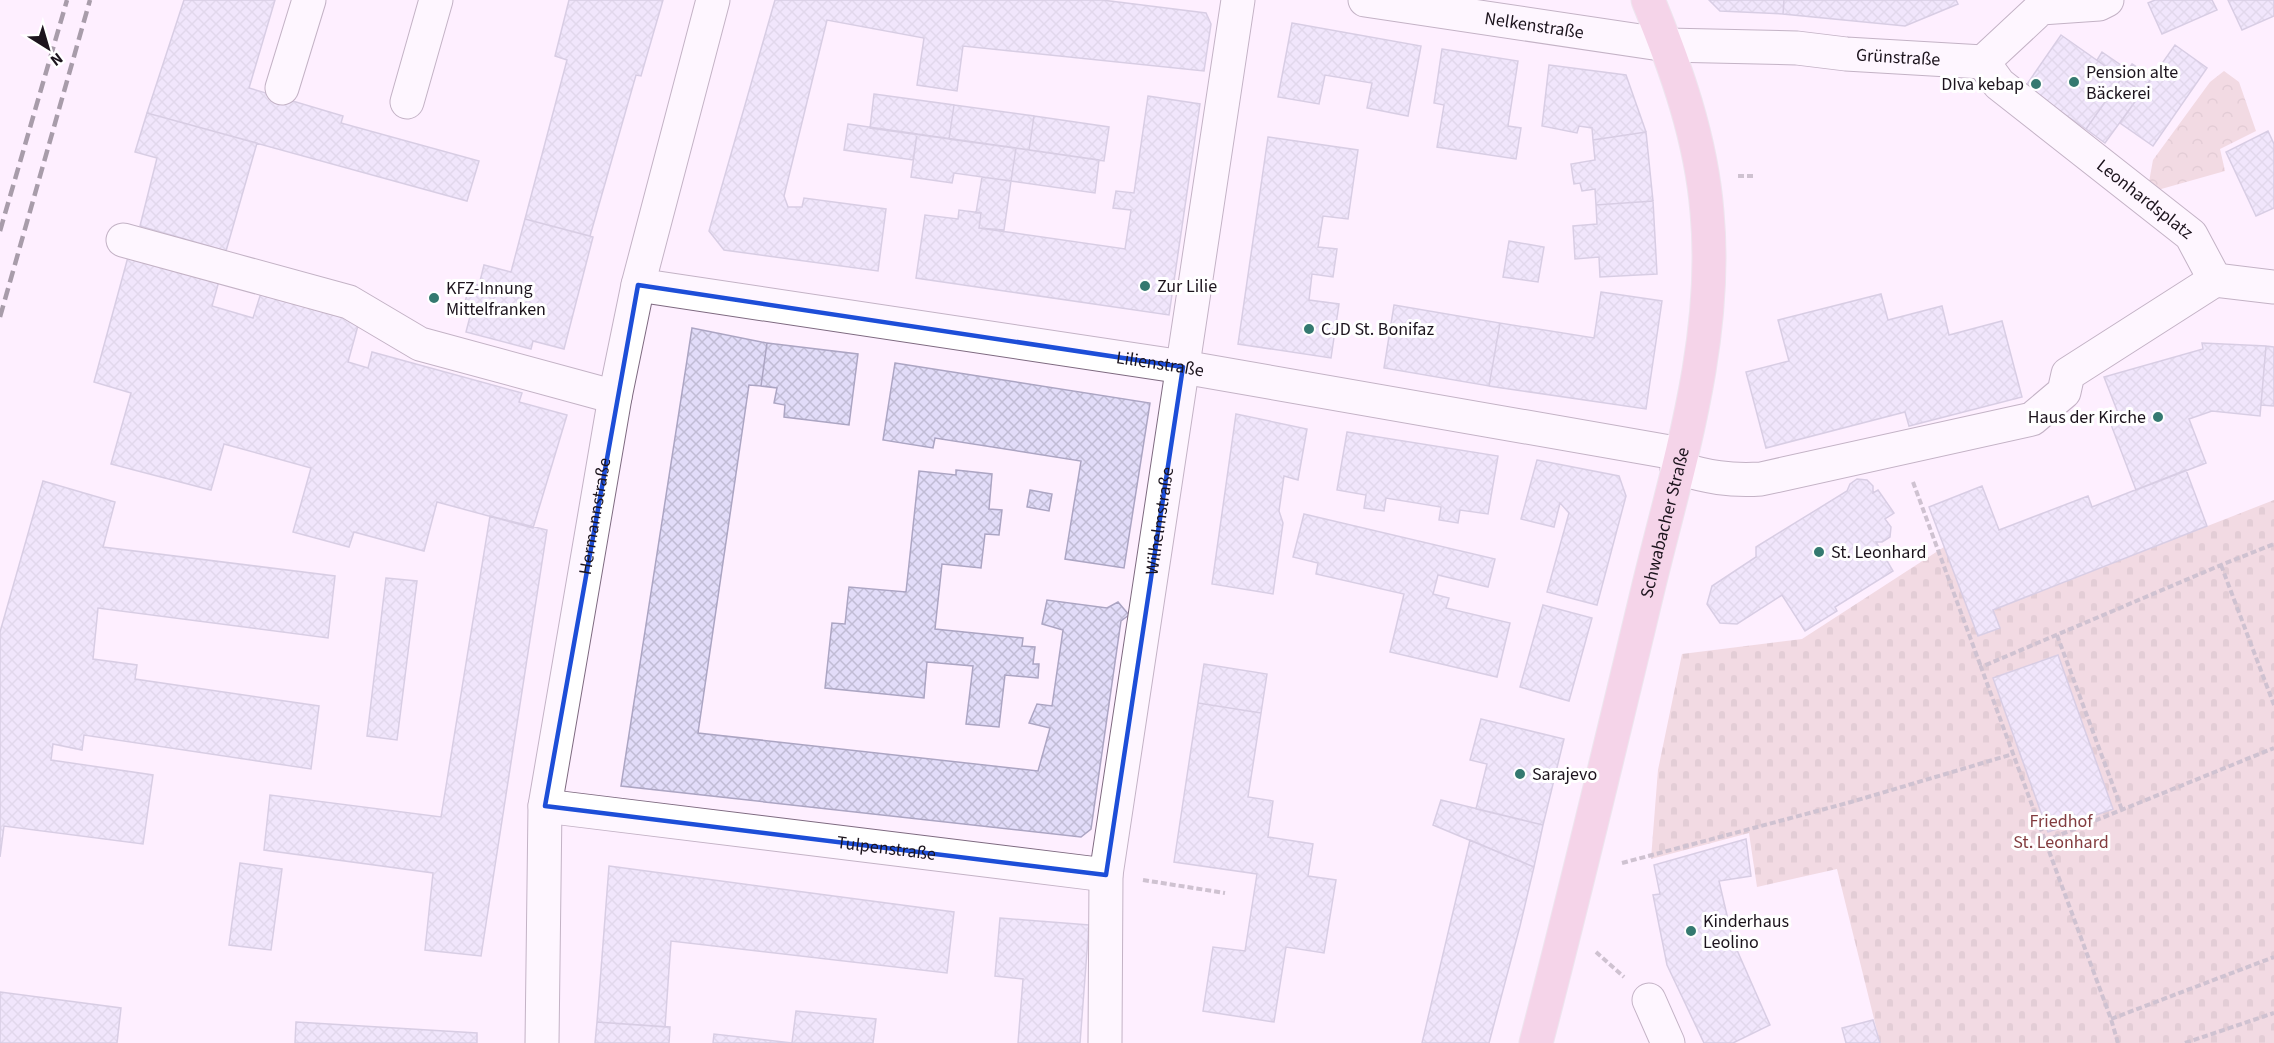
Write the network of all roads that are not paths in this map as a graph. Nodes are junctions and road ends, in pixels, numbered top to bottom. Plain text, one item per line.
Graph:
1 (309, 0) edge
2 (436, 0) edge
3 (713, 0) edge
4 (1238, 0) edge
5 (1365, 0) edge
6 (1648, 0) edge
7 (2107, 0) edge
8 (1667, 45) junction
9 (1983, 62) junction
10 (282, 88) dead end
11 (407, 102) dead end
12 (123, 240) dead end
13 (2215, 280) junction
14 (638, 285) junction
15 (2274, 287) edge
16 (1183, 367) junction
17 (615, 397) junction
18 (1679, 461) junction
19 (545, 806) junction
20 (1106, 875) junction
21 (1649, 1000) road end
22 (542, 1043) edge
23 (1106, 1043) edge
24 (1536, 1043) edge
25 (1668, 1043) edge

1 - 10 street
2 - 11 street
3 - 14 street, Hermannstraße
4 - 16 street, Wilhelmstraße
5 - 8 street, Nelkenstraße
6 - 8 main road, Schwabacher Straße
7 - 9 street
8 - 9 street, Grünstraße
8 - 18 main road, Schwabacher Straße
9 - 13 street, Leonhardsplatz
12 - 17 street
13 - 15 street
13 - 18 street, Lilienstraße
14 - 16 street, Lilienstraße
14 - 17 street, Hermannstraße
16 - 18 street, Lilienstraße
16 - 20 street, Wilhelmstraße
17 - 19 street, Hermannstraße
18 - 24 main road, Schwabacher Straße
19 - 20 street, Tulpenstraße
19 - 22 street, Hermannstraße
20 - 23 street, Wilhelmstraße
21 - 25 street

